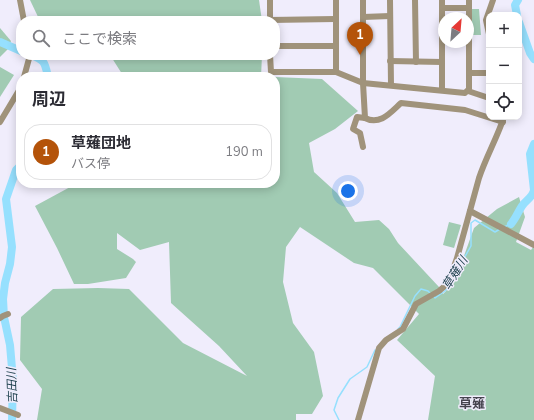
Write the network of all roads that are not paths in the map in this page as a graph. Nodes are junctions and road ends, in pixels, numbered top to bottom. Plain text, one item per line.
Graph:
1 (20, 0) edge
2 (270, 0) edge
3 (336, 0) edge
4 (363, 0) edge
5 (390, 0) edge
6 (415, 0) edge
7 (442, 0) edge
8 (469, 0) edge
9 (494, 0) edge
10 (442, 8) junction
11 (469, 8) junction
12 (489, 12) edge
13 (23, 16) edge
14 (270, 16) edge
15 (363, 16) junction
16 (390, 16) junction
17 (335, 19) junction
18 (280, 20) edge
19 (280, 46) edge
20 (336, 46) junction
21 (28, 60) edge
22 (270, 60) edge
23 (390, 61) junction
24 (416, 62) junction
25 (442, 62) junction
26 (25, 72) edge
27 (270, 72) edge
28 (280, 72) edge
29 (336, 72) junction
30 (469, 73) junction
31 (486, 73) edge
32 (363, 83) junction
33 (391, 85) junction
34 (442, 90) junction
35 (468, 91) junction
36 (16, 95) edge
37 (486, 97) edge
38 (486, 115) edge
39 (365, 118) junction
40 (504, 120) edge
41 (0, 122) edge
42 (363, 146) dead end
43 (470, 211) junction
44 (534, 244) edge
45 (8, 314) dead end
46 (0, 318) edge
47 (0, 408) edge
48 (18, 415) dead end
49 (358, 420) edge

1 - 13 street
2 - 14 street
3 - 17 street
4 - 15 street
5 - 16 street
6 - 24 street
7 - 10 street
8 - 11 street
9 - 12 street
10 - 11 street
10 - 25 street
11 - 30 street
15 - 16 street
15 - 32 street
16 - 23 street
17 - 18 street
17 - 20 street
19 - 20 street
20 - 29 street
21 - 26 street
22 - 27 street
23 - 24 street
23 - 33 street
24 - 25 street
25 - 34 street
28 - 29 street
29 - 32 street
30 - 31 street
30 - 35 street
32 - 33 street
32 - 39 street
33 - 34 street
34 - 35 street
35 - 37 street
36 - 41 street
38 - 39 street
39 - 42 street
40 - 43 street
43 - 44 street
43 - 49 street
45 - 46 street
47 - 48 street

